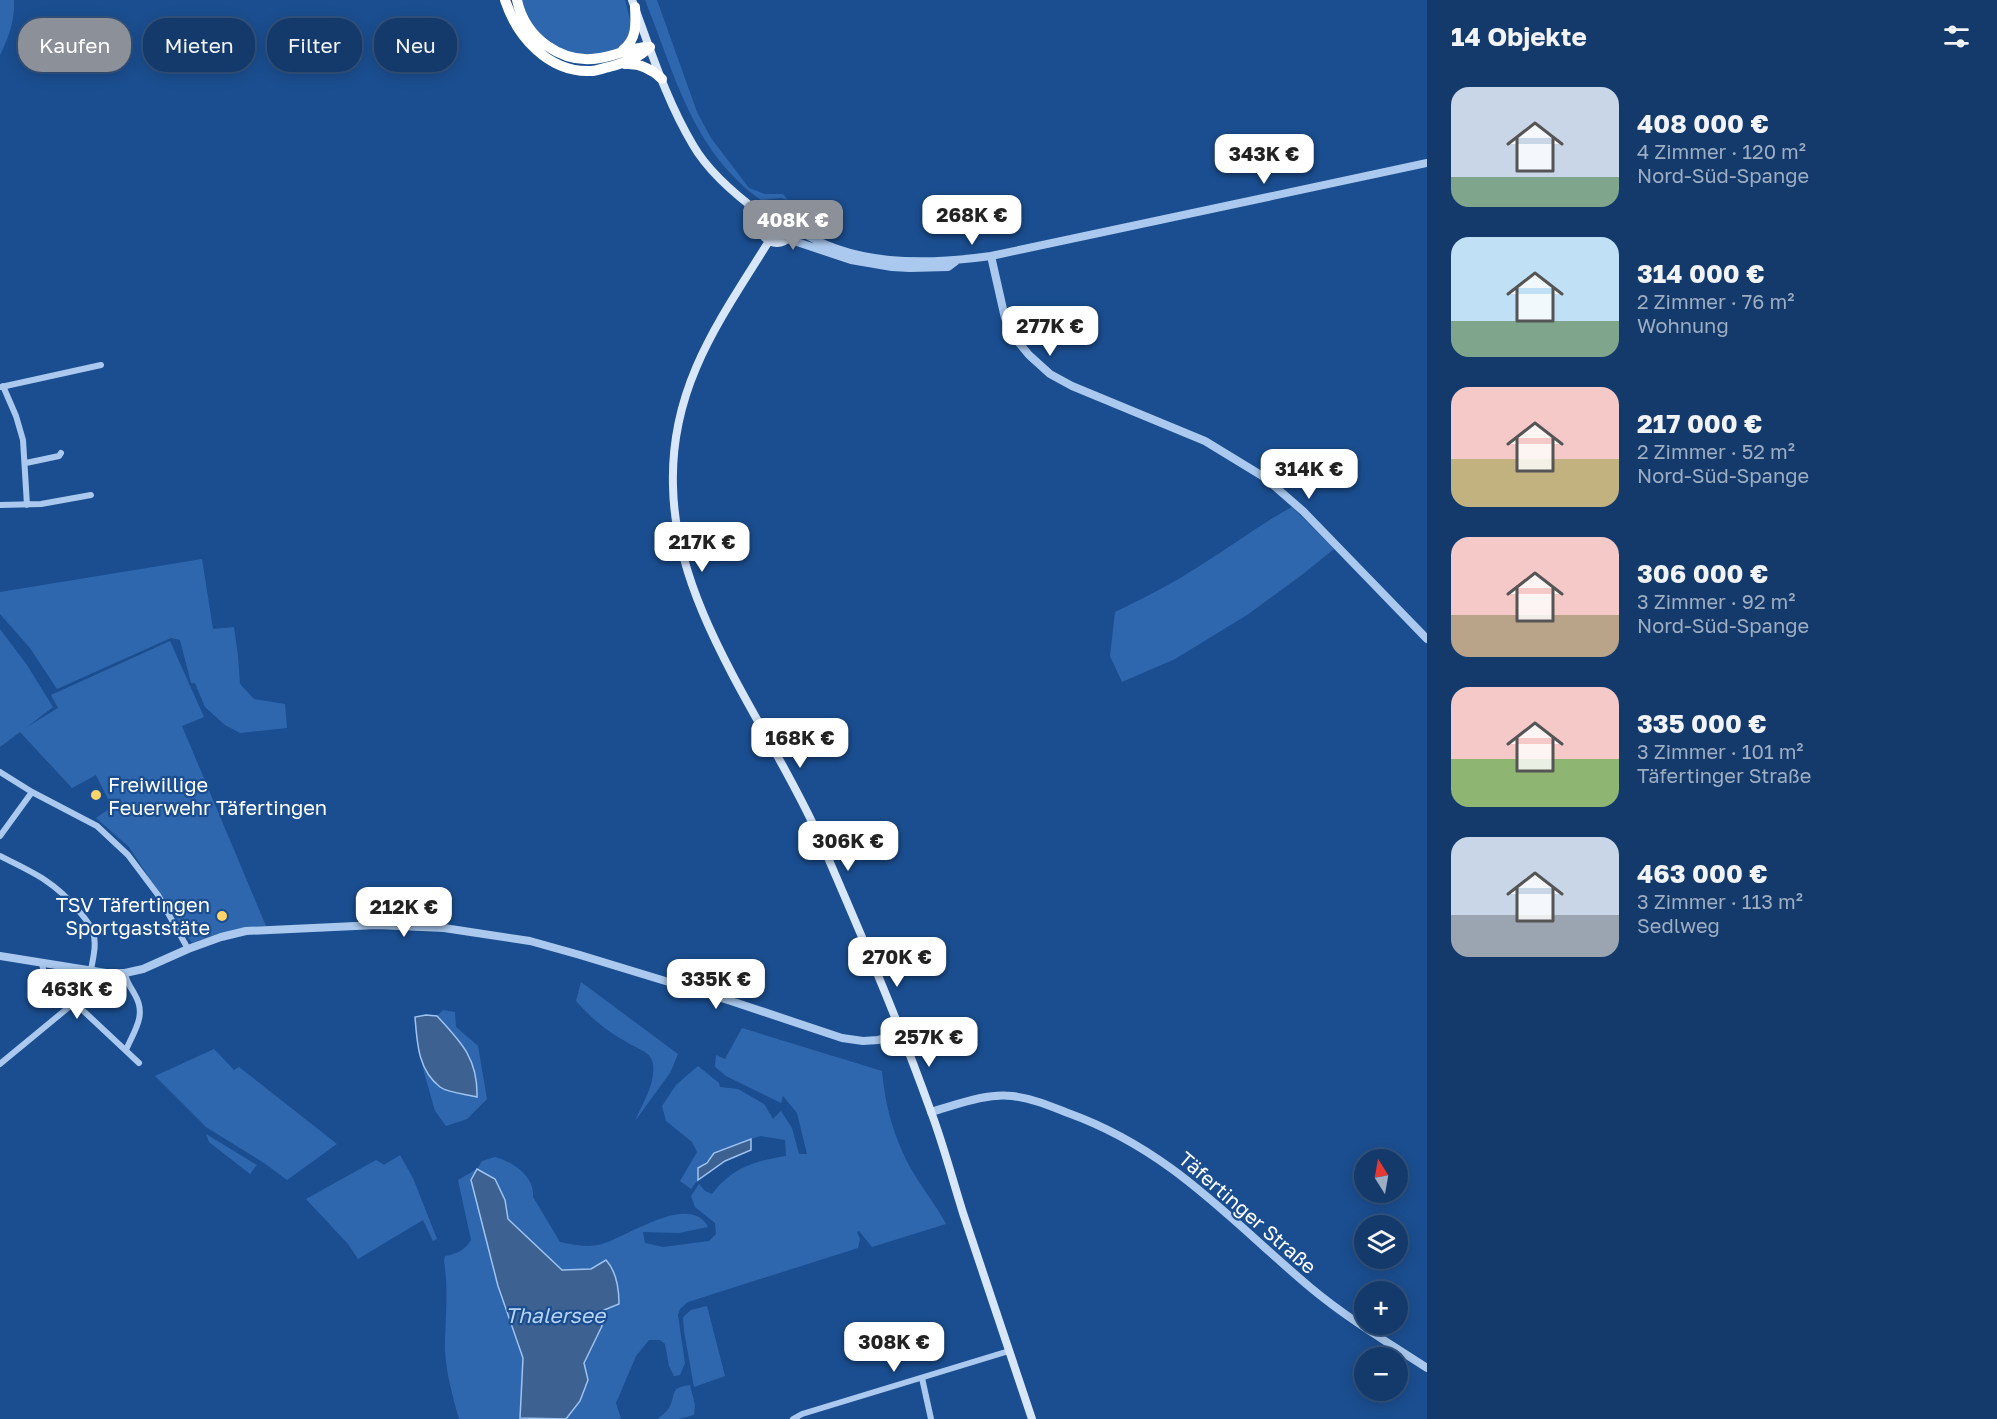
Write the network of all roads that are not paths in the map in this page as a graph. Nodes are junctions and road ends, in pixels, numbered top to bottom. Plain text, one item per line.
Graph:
1 (505, 0) edge
2 (517, 0) edge
3 (634, 4) edge
4 (650, 47) junction
5 (620, 59) junction
6 (662, 79) junction
7 (1427, 163) edge
8 (764, 216) junction
9 (794, 227) junction
10 (788, 238) junction
11 (769, 241) junction
12 (991, 256) junction
13 (864, 259) junction
14 (100, 365) dead end
15 (1, 387) edge
16 (61, 453) dead end
17 (26, 463) junction
18 (92, 495) dead end
19 (0, 505) edge
20 (27, 505) junction
21 (1427, 639) edge
22 (0, 772) edge
23 (32, 792) junction
24 (0, 836) edge
25 (0, 856) edge
26 (188, 949) junction
27 (0, 956) edge
28 (42, 963) junction
29 (91, 970) junction
30 (125, 973) junction
31 (75, 1002) junction
32 (902, 1034) junction
33 (126, 1050) junction
34 (139, 1063) dead end
35 (0, 1064) edge
36 (931, 1112) junction
37 (1009, 1351) junction
38 (1427, 1368) edge
39 (922, 1378) junction
40 (793, 1419) edge
41 (931, 1419) edge
42 (1032, 1419) edge

1 - 5 highway
2 - 5 highway
3 - 4 main road
3 - 5 highway
4 - 5 highway
4 - 6 main road
5 - 6 highway
6 - 8 main road
7 - 12 street
8 - 9 main road
8 - 11 main road
9 - 10 main road
9 - 13 street
10 - 11 main road
10 - 13 street
11 - 32 main road
12 - 13 street
12 - 21 street
14 - 15 street
15 - 17 street
16 - 17 street
17 - 20 street
18 - 20 street
19 - 20 street
22 - 23 street
23 - 24 street
23 - 26 street
25 - 29 street
26 - 30 street
26 - 32 street
27 - 28 street
28 - 29 street
28 - 31 street
29 - 30 street
30 - 33 street
31 - 33 street
31 - 35 street
32 - 36 main road
33 - 34 street
36 - 37 main road
36 - 38 street, Täfertinger Straße
37 - 39 street
37 - 42 main road
39 - 40 street
39 - 41 street

